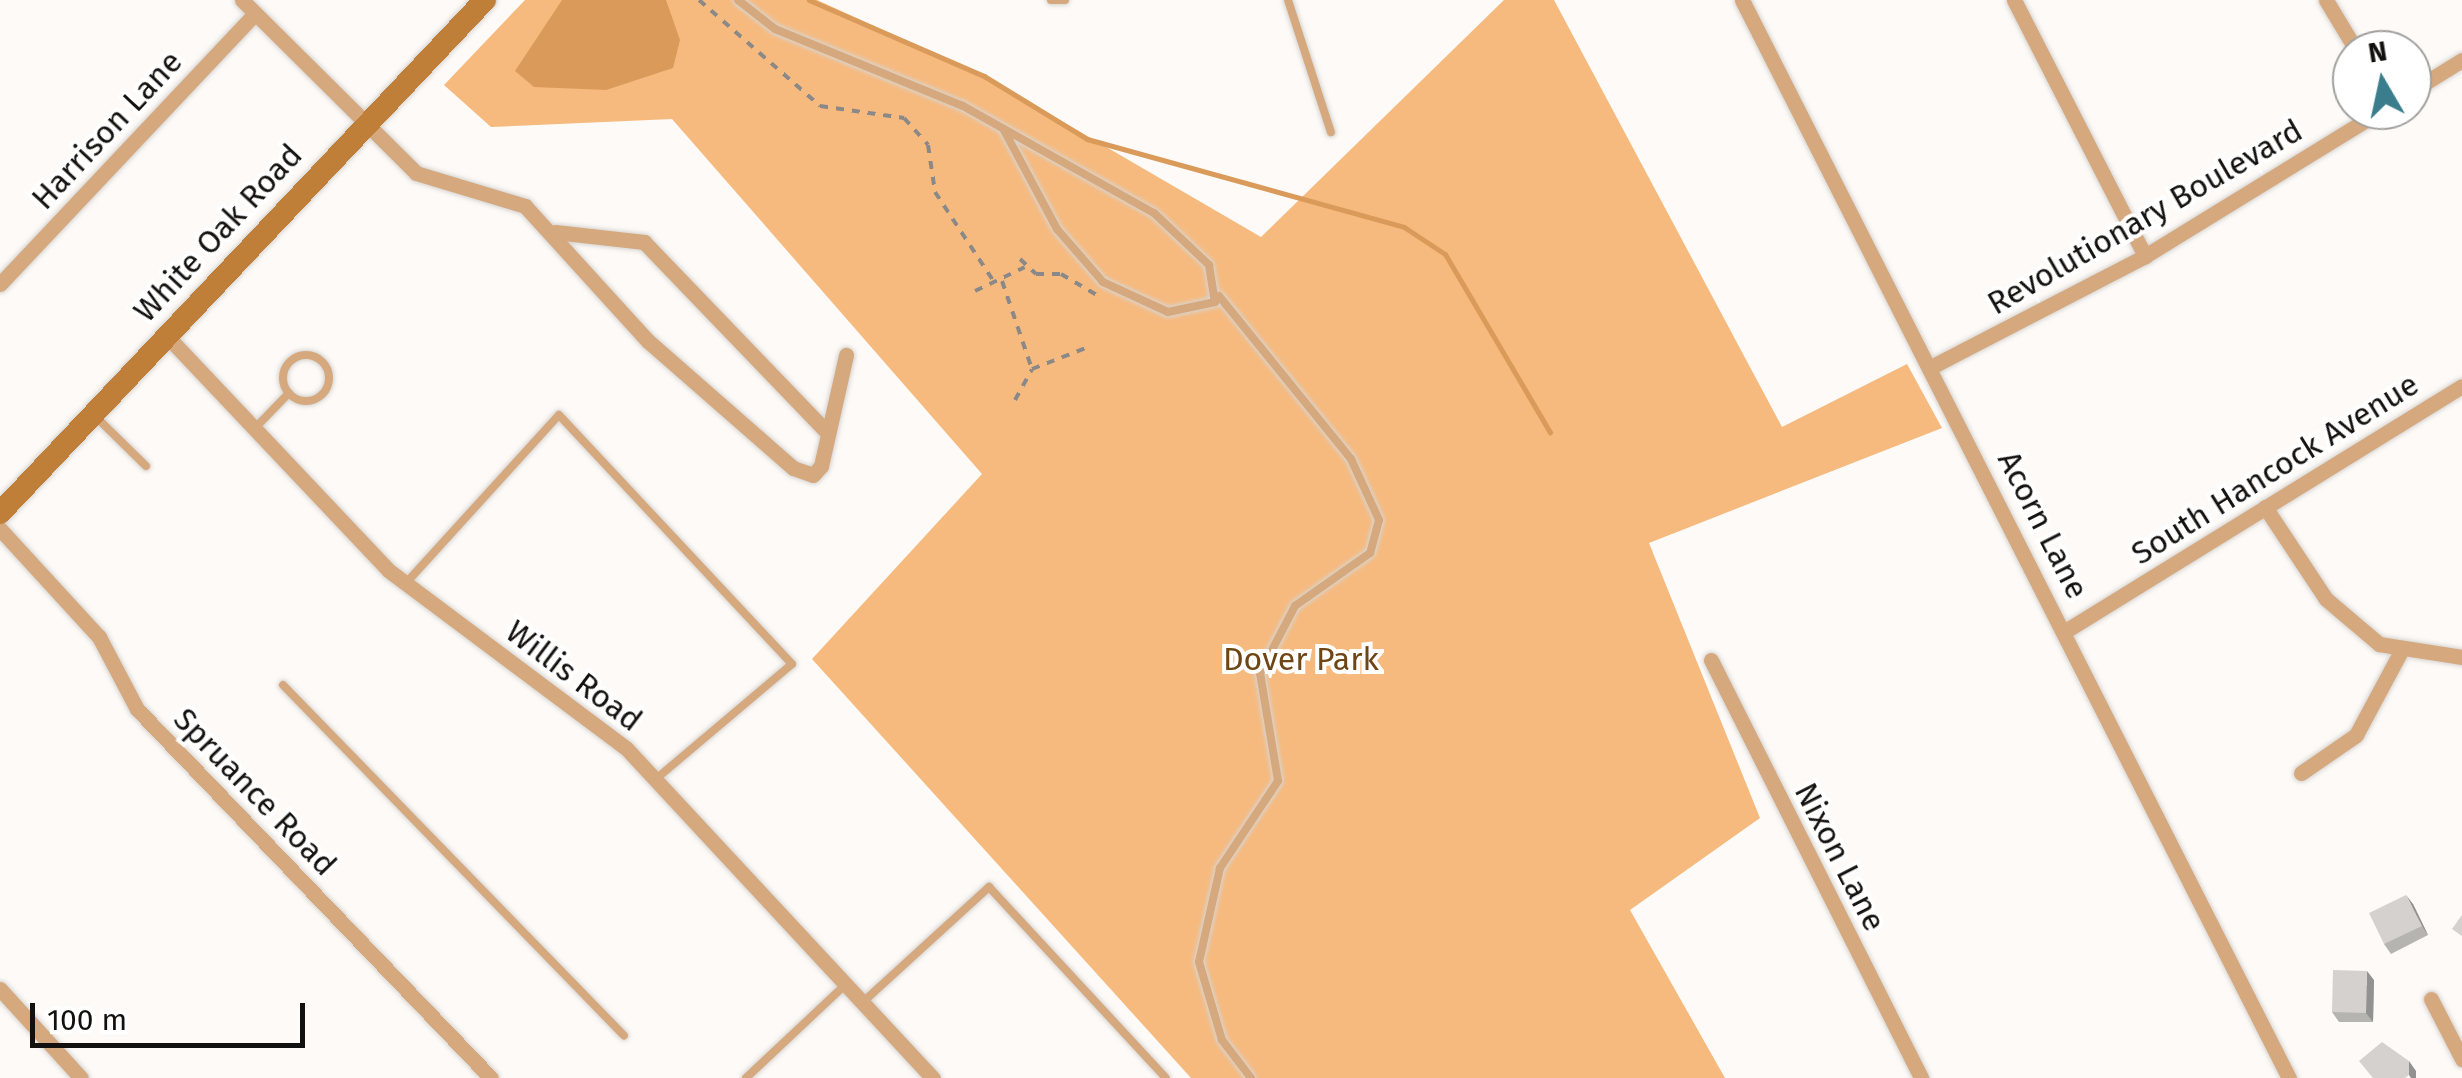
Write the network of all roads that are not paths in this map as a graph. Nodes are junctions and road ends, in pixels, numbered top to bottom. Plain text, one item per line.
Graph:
1 (242, 0) edge
2 (484, 0) edge
3 (738, 0) edge
4 (1051, 0) edge
5 (1065, 0) edge
6 (1288, 0) edge
7 (1742, 0) edge
8 (2014, 0) edge
9 (2326, 0) edge
10 (254, 14) junction
11 (2344, 30) edge
12 (2462, 60) edge
13 (2432, 79) edge
14 (364, 126) junction
15 (1004, 130) junction
16 (2350, 130) edge
17 (1331, 132) dead end
18 (554, 232) junction
19 (2145, 256) junction
20 (0, 284) edge
21 (1219, 296) junction
22 (166, 335) junction
23 (846, 355) dead end
24 (1931, 367) junction
25 (2462, 386) edge
26 (289, 394) junction
27 (93, 414) junction
28 (257, 426) junction
29 (828, 433) junction
30 (146, 466) dead end
31 (2265, 507) junction
32 (0, 514) edge
33 (0, 529) edge
34 (406, 583) junction
35 (2067, 630) junction
36 (2400, 653) junction
37 (2462, 656) edge
38 (1711, 660) dead end
39 (283, 685) dead end
40 (2301, 773) dead end
41 (657, 778) junction
42 (846, 984) junction
43 (0, 989) edge
44 (2431, 999) dead end
45 (863, 1002) junction
46 (624, 1036) dead end
47 (2462, 1059) edge
48 (81, 1078) edge
49 (491, 1078) edge
50 (746, 1078) edge
51 (932, 1078) edge
52 (1166, 1078) edge
53 (1250, 1078) edge
54 (1921, 1078) edge
55 (2289, 1078) edge

1 - 10 street
2 - 14 street, White Oak Road
3 - 15 lane
4 - 5 lane
6 - 17 lane
7 - 24 street, Acorn Lane
8 - 19 street
9 - 11 street
10 - 14 street
10 - 20 street, Harrison Lane
12 - 13 street
14 - 18 street
14 - 22 street, White Oak Road
15 - 21 lane
15 - 21 lane
16 - 19 street, Revolutionary Boulevard
18 - 29 street
18 - 29 street
19 - 24 street, Revolutionary Boulevard
21 - 53 lane
22 - 27 street, White Oak Road
22 - 28 street, Willis Road
23 - 29 street
24 - 35 street, Acorn Lane
25 - 31 street, South Hancock Avenue
26 - 26 lane
26 - 28 lane
27 - 30 lane
27 - 32 street, White Oak Road
28 - 34 street, Willis Road
31 - 35 street, South Hancock Avenue
31 - 36 street
33 - 49 street, Spruance Road
34 - 41 street, Willis Road
34 - 41 lane
35 - 55 street, Acorn Lane
36 - 37 street
36 - 40 street
38 - 54 street, Nixon Lane
39 - 46 lane
41 - 42 street, Willis Road
42 - 45 street, Willis Road
42 - 50 lane
43 - 48 street
44 - 47 street
45 - 51 street, Willis Road
45 - 52 lane

